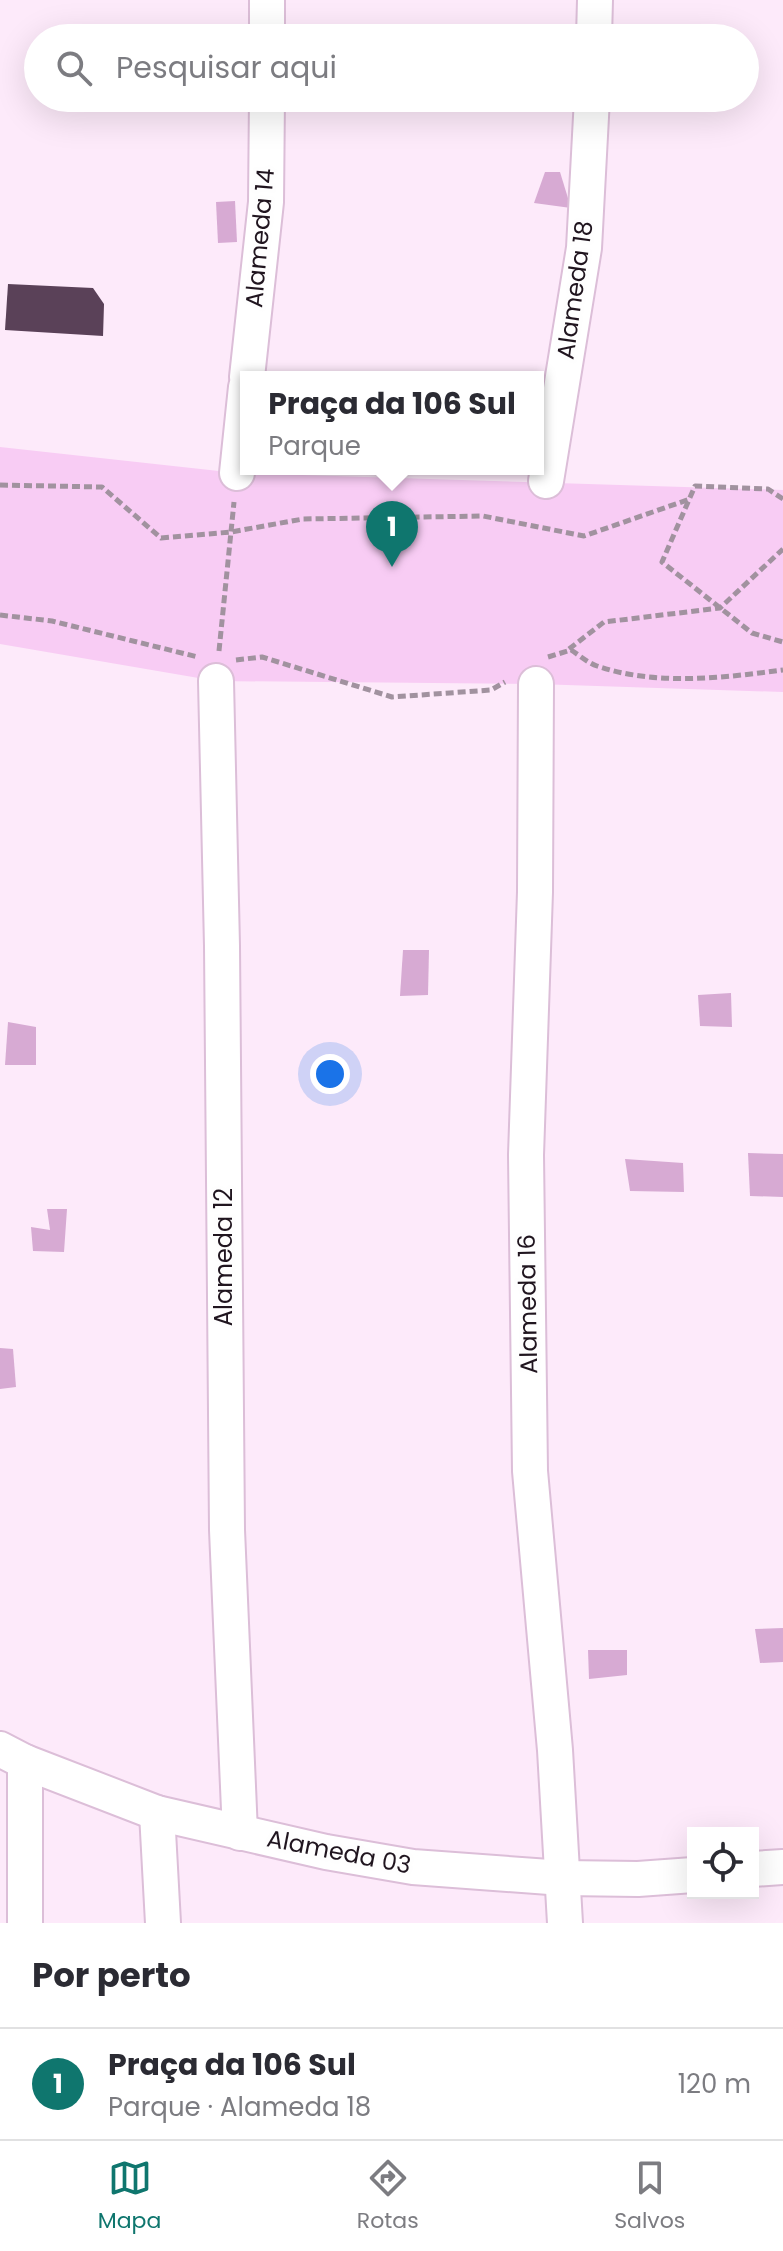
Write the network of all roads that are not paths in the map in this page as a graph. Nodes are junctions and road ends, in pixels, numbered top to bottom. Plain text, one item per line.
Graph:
1 (267, 0) edge
2 (595, 0) edge
3 (267, 24) edge
4 (594, 24) edge
5 (267, 112) edge
6 (591, 112) edge
7 (248, 371) edge
8 (240, 444) edge
9 (237, 473) road end
10 (546, 481) dead end
11 (217, 672) road end
12 (529, 675) road end
13 (12, 1756) edge
14 (157, 1813) junction
15 (240, 1833) junction
16 (783, 1867) edge
17 (759, 1869) edge
18 (687, 1875) edge
19 (563, 1878) junction
20 (25, 1923) edge
21 (163, 1923) edge
22 (565, 1923) edge

1 - 3 street
2 - 4 street
5 - 7 street, Alameda 14
6 - 10 street, Alameda 18
8 - 9 street
11 - 15 street, Alameda 12
12 - 19 street, Alameda 16
13 - 14 street, Alameda 03
13 - 20 street
14 - 15 street, Alameda 03
14 - 21 street
15 - 19 street, Alameda 03
16 - 17 street
18 - 19 street, Alameda 03
19 - 22 street, Alameda 16

